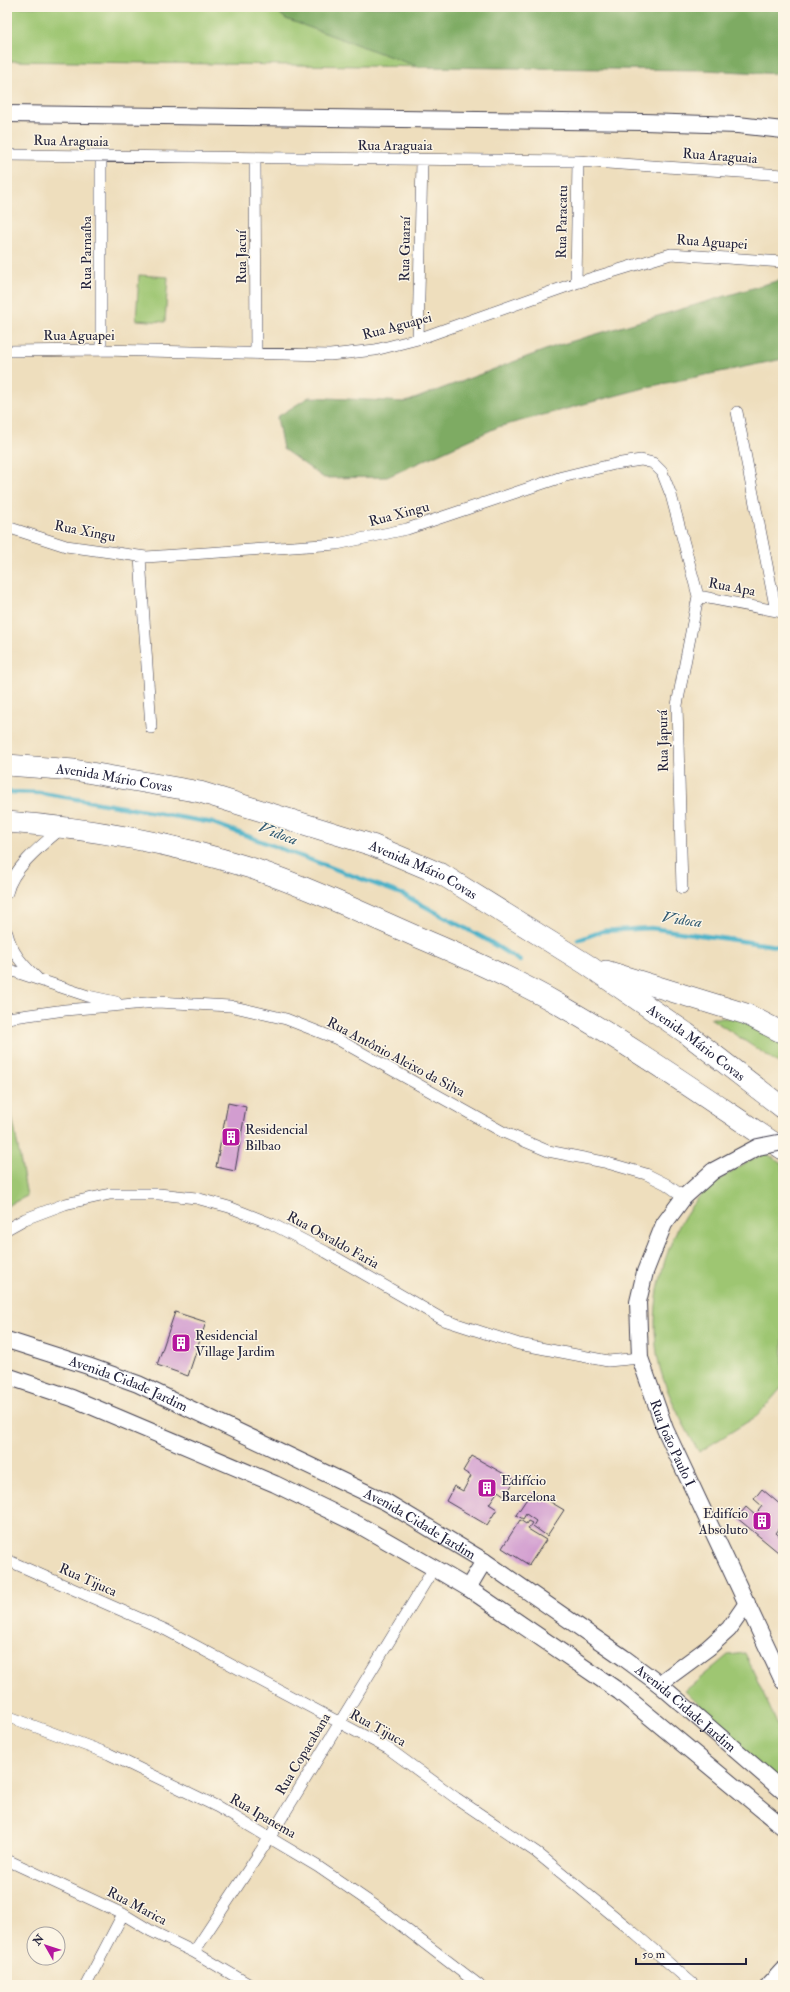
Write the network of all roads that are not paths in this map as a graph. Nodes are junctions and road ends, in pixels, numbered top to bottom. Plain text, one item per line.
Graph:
1 (7, 114) edge
2 (783, 130) edge
3 (7, 155) edge
4 (101, 156) junction
5 (255, 159) junction
6 (422, 160) junction
7 (578, 161) junction
8 (783, 175) edge
9 (783, 262) edge
10 (576, 283) junction
11 (418, 339) junction
12 (101, 350) junction
13 (7, 351) edge
14 (256, 354) junction
15 (737, 412) dead end
16 (7, 527) edge
17 (140, 556) junction
18 (698, 596) junction
19 (780, 612) edge
20 (151, 728) dead end
21 (7, 765) edge
22 (7, 822) edge
23 (62, 828) junction
24 (682, 888) dead end
25 (7, 893) edge
26 (7, 933) edge
27 (586, 964) junction
28 (7, 969) edge
29 (40, 981) junction
30 (127, 1004) junction
31 (7, 1018) edge
32 (783, 1033) edge
33 (783, 1108) edge
34 (783, 1142) edge
35 (783, 1149) edge
36 (684, 1197) junction
37 (7, 1229) edge
38 (7, 1340) edge
39 (640, 1358) junction
40 (7, 1376) edge
41 (7, 1560) edge
42 (484, 1561) junction
43 (434, 1568) junction
44 (468, 1588) junction
45 (747, 1603) junction
46 (783, 1682) edge
47 (659, 1684) junction
48 (7, 1716) edge
49 (339, 1724) junction
50 (783, 1791) edge
51 (783, 1827) edge
52 (270, 1837) junction
53 (7, 1860) edge
54 (122, 1914) junction
55 (194, 1952) junction
56 (783, 1970) edge
57 (86, 1985) edge
58 (250, 1985) edge
59 (479, 1985) edge
60 (694, 1985) edge
61 (769, 1985) edge

1 - 2 main road
3 - 4 street, Rua Araguaia
4 - 5 street, Rua Araguaia
4 - 12 street, Rua Parnaíba
5 - 6 street, Rua Araguaia
5 - 14 street, Rua Jacuí
6 - 7 street, Rua Araguaia
6 - 11 street, Rua Guaraí
7 - 8 street, Rua Araguaia
7 - 10 street, Rua Paracatu
9 - 10 street, Rua Aguapei
10 - 11 street, Rua Aguapei
11 - 14 street, Rua Aguapei
12 - 13 street, Rua Aguapei
12 - 14 street, Rua Aguapei
15 - 19 street
16 - 17 street, Rua Xingu
17 - 18 street, Rua Xingu
17 - 20 street
18 - 19 street, Rua Apa
18 - 24 street, Rua Japurá
21 - 27 highway, Avenida Mário Covas
22 - 23 highway
23 - 25 street
23 - 35 highway
26 - 29 street
27 - 32 highway
27 - 33 highway, Avenida Mário Covas
28 - 29 street
29 - 30 street
30 - 31 street, Rua Antônio Aleixo da Silva
30 - 36 street, Rua Antônio Aleixo da Silva
34 - 36 main road, Rua João Paulo I, bridge
36 - 39 main road, Rua João Paulo I
37 - 39 street, Rua Osvaldo Faria
38 - 42 main road, Avenida Cidade Jardim
39 - 45 main road, Rua João Paulo I
40 - 43 main road, Avenida Cidade Jardim
41 - 49 street, Rua Tijuca
42 - 44 main road
42 - 47 main road, Avenida Cidade Jardim
43 - 44 main road, Avenida Cidade Jardim
43 - 49 street, Rua Copacabana
44 - 51 main road, Avenida Cidade Jardim
45 - 46 main road, Rua João Paulo I
45 - 47 main road
47 - 50 main road, Avenida Cidade Jardim
48 - 52 street, Rua Ipanema
49 - 52 street, Rua Copacabana
49 - 60 street, Rua Tijuca
52 - 55 street, Rua Copacabana
52 - 59 street, Rua Ipanema
53 - 54 street, Rua Marica
54 - 55 street, Rua Marica
54 - 57 street
55 - 58 street, Rua Marica
56 - 61 main road

